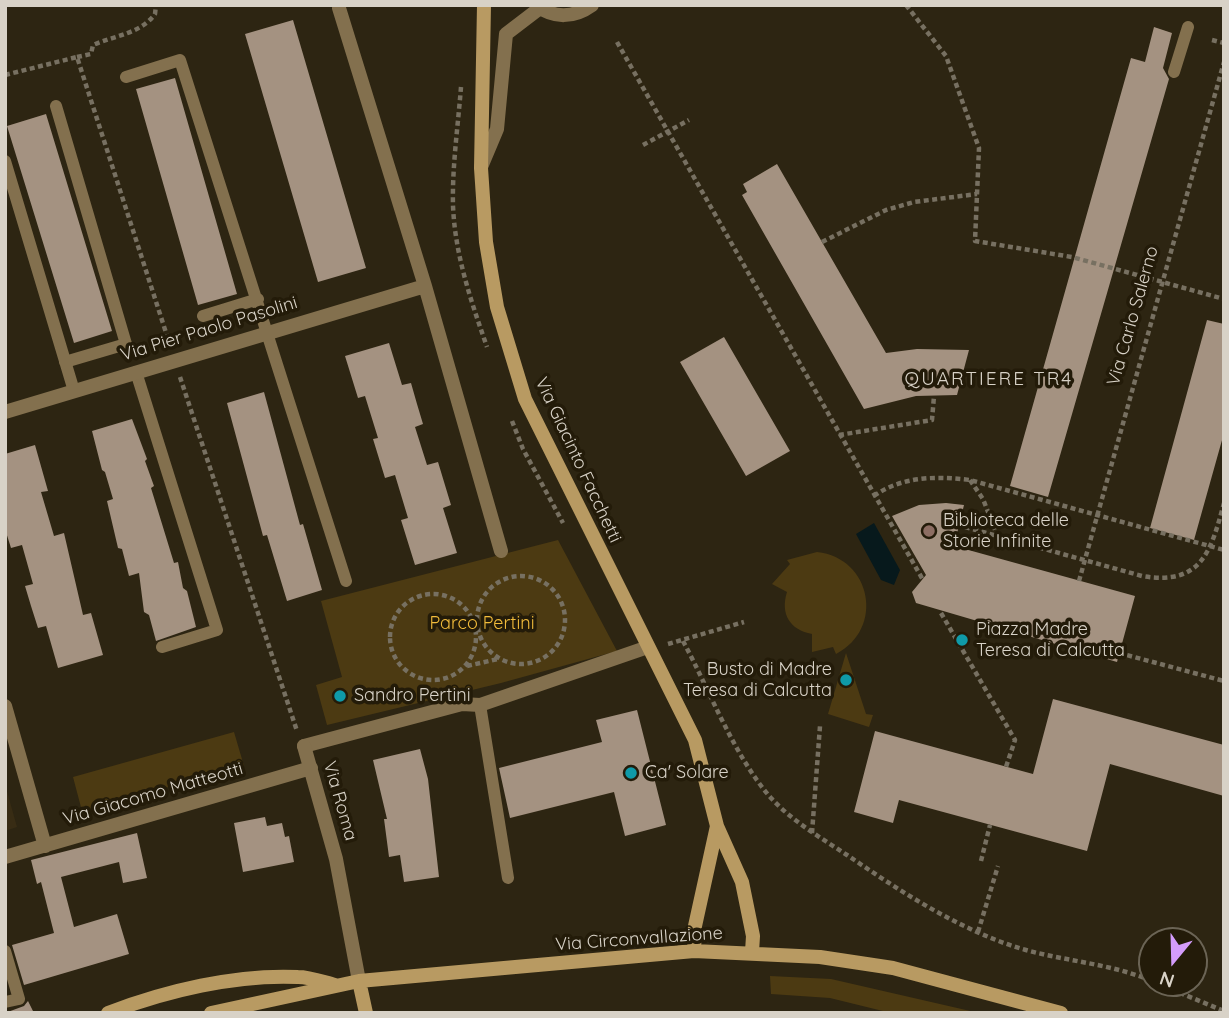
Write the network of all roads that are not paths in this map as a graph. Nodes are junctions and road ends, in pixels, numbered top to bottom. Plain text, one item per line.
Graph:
1 (484, 5) edge
2 (592, 5) edge
3 (538, 7) edge
4 (339, 8) dead end
5 (1188, 27) dead end
6 (1174, 72) dead end
7 (127, 77) dead end
8 (56, 106) dead end
9 (5, 161) edge
10 (481, 168) junction
11 (425, 286) junction
12 (258, 299) junction
13 (203, 316) dead end
14 (269, 331) junction
15 (65, 362) junction
16 (136, 372) junction
17 (74, 391) junction
18 (5, 412) edge
19 (501, 551) dead end
20 (346, 581) dead end
21 (162, 647) dead end
22 (648, 647) junction
23 (480, 705) junction
24 (5, 706) edge
25 (311, 768) junction
26 (717, 826) junction
27 (45, 846) junction
28 (5, 857) edge
29 (508, 878) dead end
30 (5, 951) edge
31 (694, 951) junction
32 (752, 952) junction
33 (359, 981) junction
34 (340, 986) junction
35 (5, 1002) edge
36 (108, 1013) edge
37 (211, 1013) edge
38 (366, 1013) edge
39 (1061, 1013) edge

1 - 10 main road, Via Giacinto Facchetti
2 - 3 street
3 - 10 street
4 - 11 street
5 - 6 lane
7 - 12 lane
8 - 15 lane
9 - 15 lane
10 - 22 main road, Via Giacinto Facchetti
11 - 14 street, Via Pier Paolo Pasolini
11 - 19 street
12 - 13 lane
12 - 14 lane
14 - 16 street, Via Pier Paolo Pasolini
14 - 20 lane
15 - 17 lane
16 - 17 street, Via Pier Paolo Pasolini
16 - 21 lane
17 - 18 street, Via Pier Paolo Pasolini
22 - 23 street, Via Roma
22 - 26 main road, Via Giacinto Facchetti
23 - 25 street, Via Roma
23 - 29 lane
24 - 27 street
25 - 27 street, Via Giacomo Matteotti
25 - 33 street, Via Roma
26 - 31 main road, Via Giacinto Facchetti
26 - 32 main road, Via Giacinto Facchetti
27 - 28 street, Via Giacomo Matteotti
30 - 35 lane
31 - 32 main road, Via Circonvallazione
31 - 33 main road, Via Circonvallazione
32 - 39 main road, Via Circonvallazione
33 - 34 main road, Via Circonvallazione
33 - 38 main road, Via Roma
34 - 36 main road, Via Circonvallazione
34 - 37 main road, Via Circonvallazione

